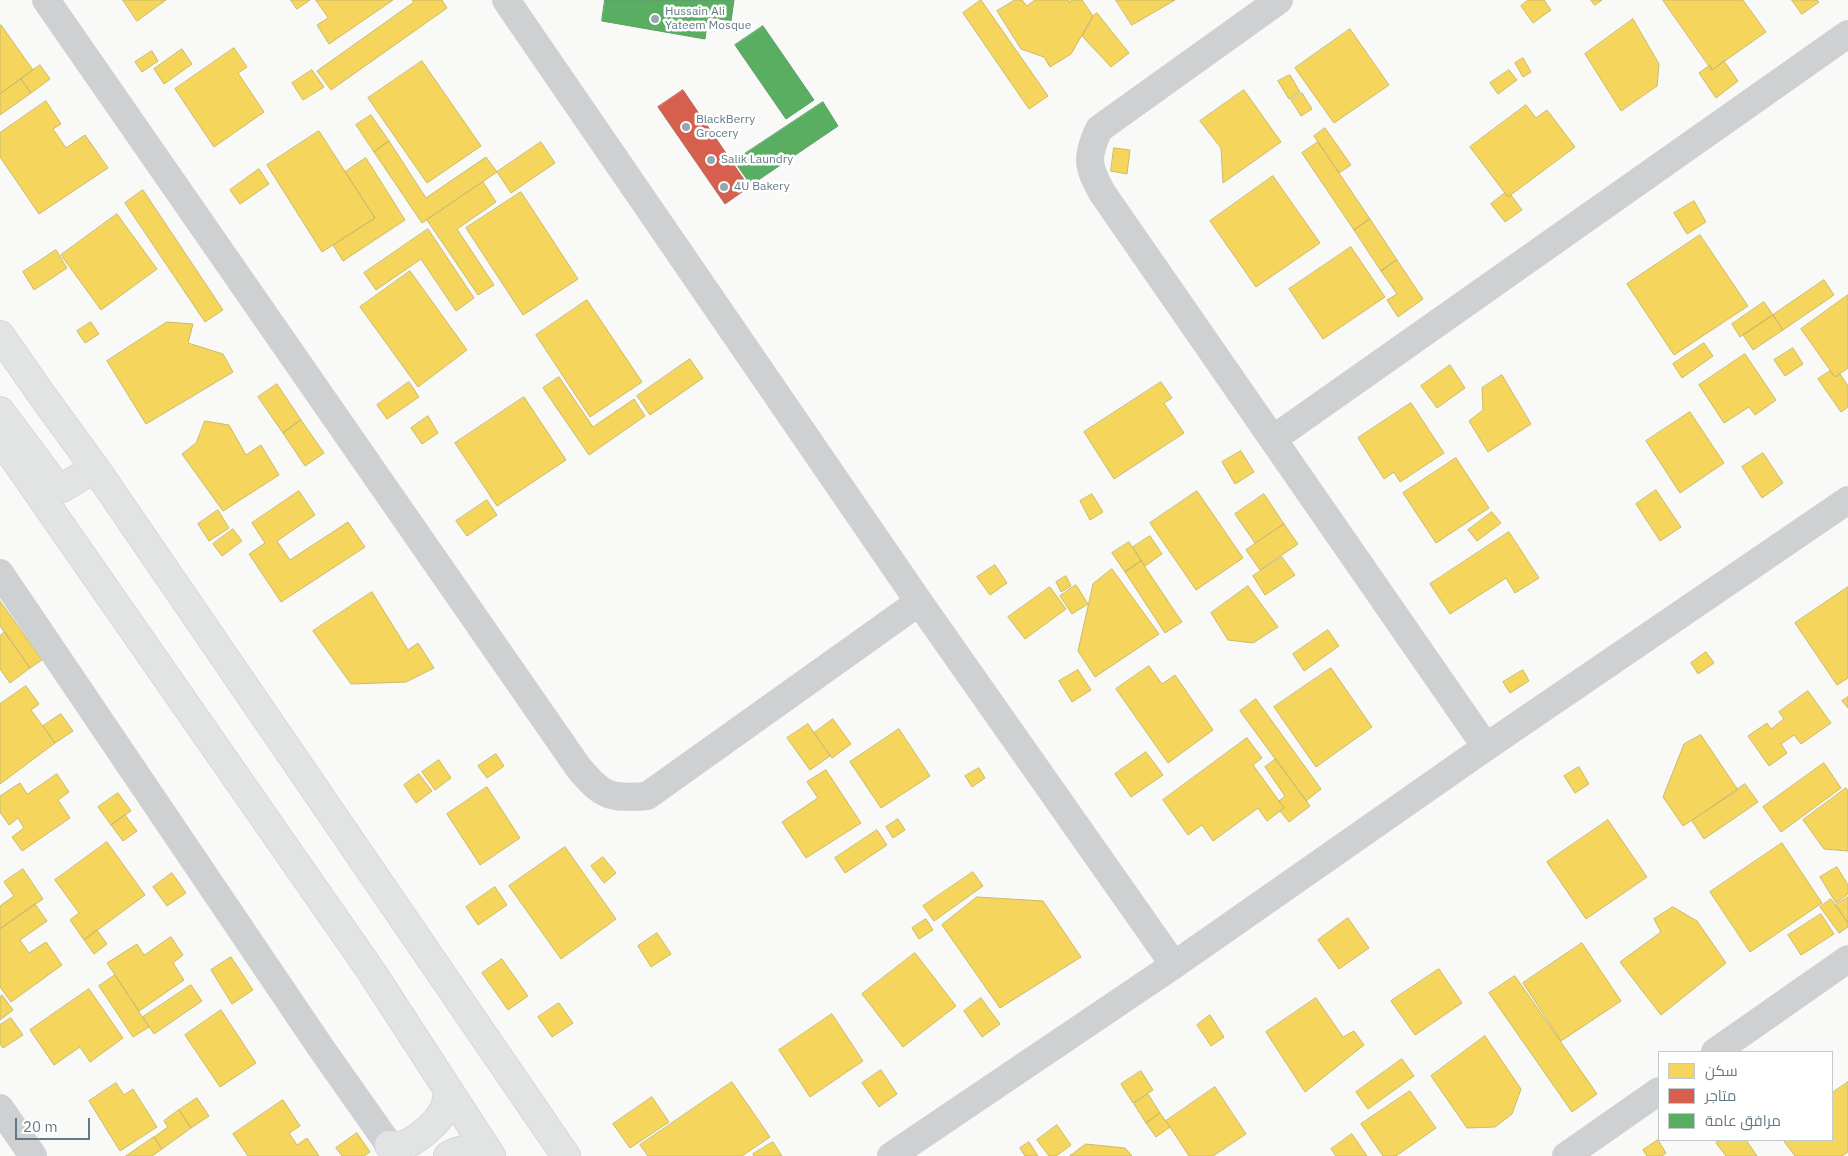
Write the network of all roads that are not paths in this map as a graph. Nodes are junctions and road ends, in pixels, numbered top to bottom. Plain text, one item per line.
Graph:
1 (46, 0) edge
2 (506, 0) edge
3 (1279, 0) edge
4 (1848, 34) edge
5 (0, 336) edge
6 (0, 411) edge
7 (0, 438) edge
8 (1273, 439) junction
9 (96, 468) junction
10 (1848, 500) edge
11 (0, 573) edge
12 (919, 602) junction
13 (1486, 747) junction
14 (1848, 960) edge
15 (1174, 965) junction
16 (1716, 1051) edge
17 (448, 1090) junction
18 (1658, 1092) edge
19 (0, 1108) edge
20 (393, 1150) edge
21 (490, 1154) edge
22 (33, 1156) edge
23 (448, 1156) edge
24 (566, 1156) edge
25 (892, 1156) edge
26 (1566, 1156) edge

1 - 12 street
2 - 12 street
3 - 8 street
4 - 8 street
5 - 9 main road
6 - 9 main road
7 - 17 main road
8 - 13 street
9 - 24 main road
10 - 13 street
11 - 20 street
12 - 15 street
13 - 15 street
14 - 16 street
15 - 25 street
17 - 20 main road
17 - 21 main road
18 - 26 street
19 - 22 street
21 - 23 main road

